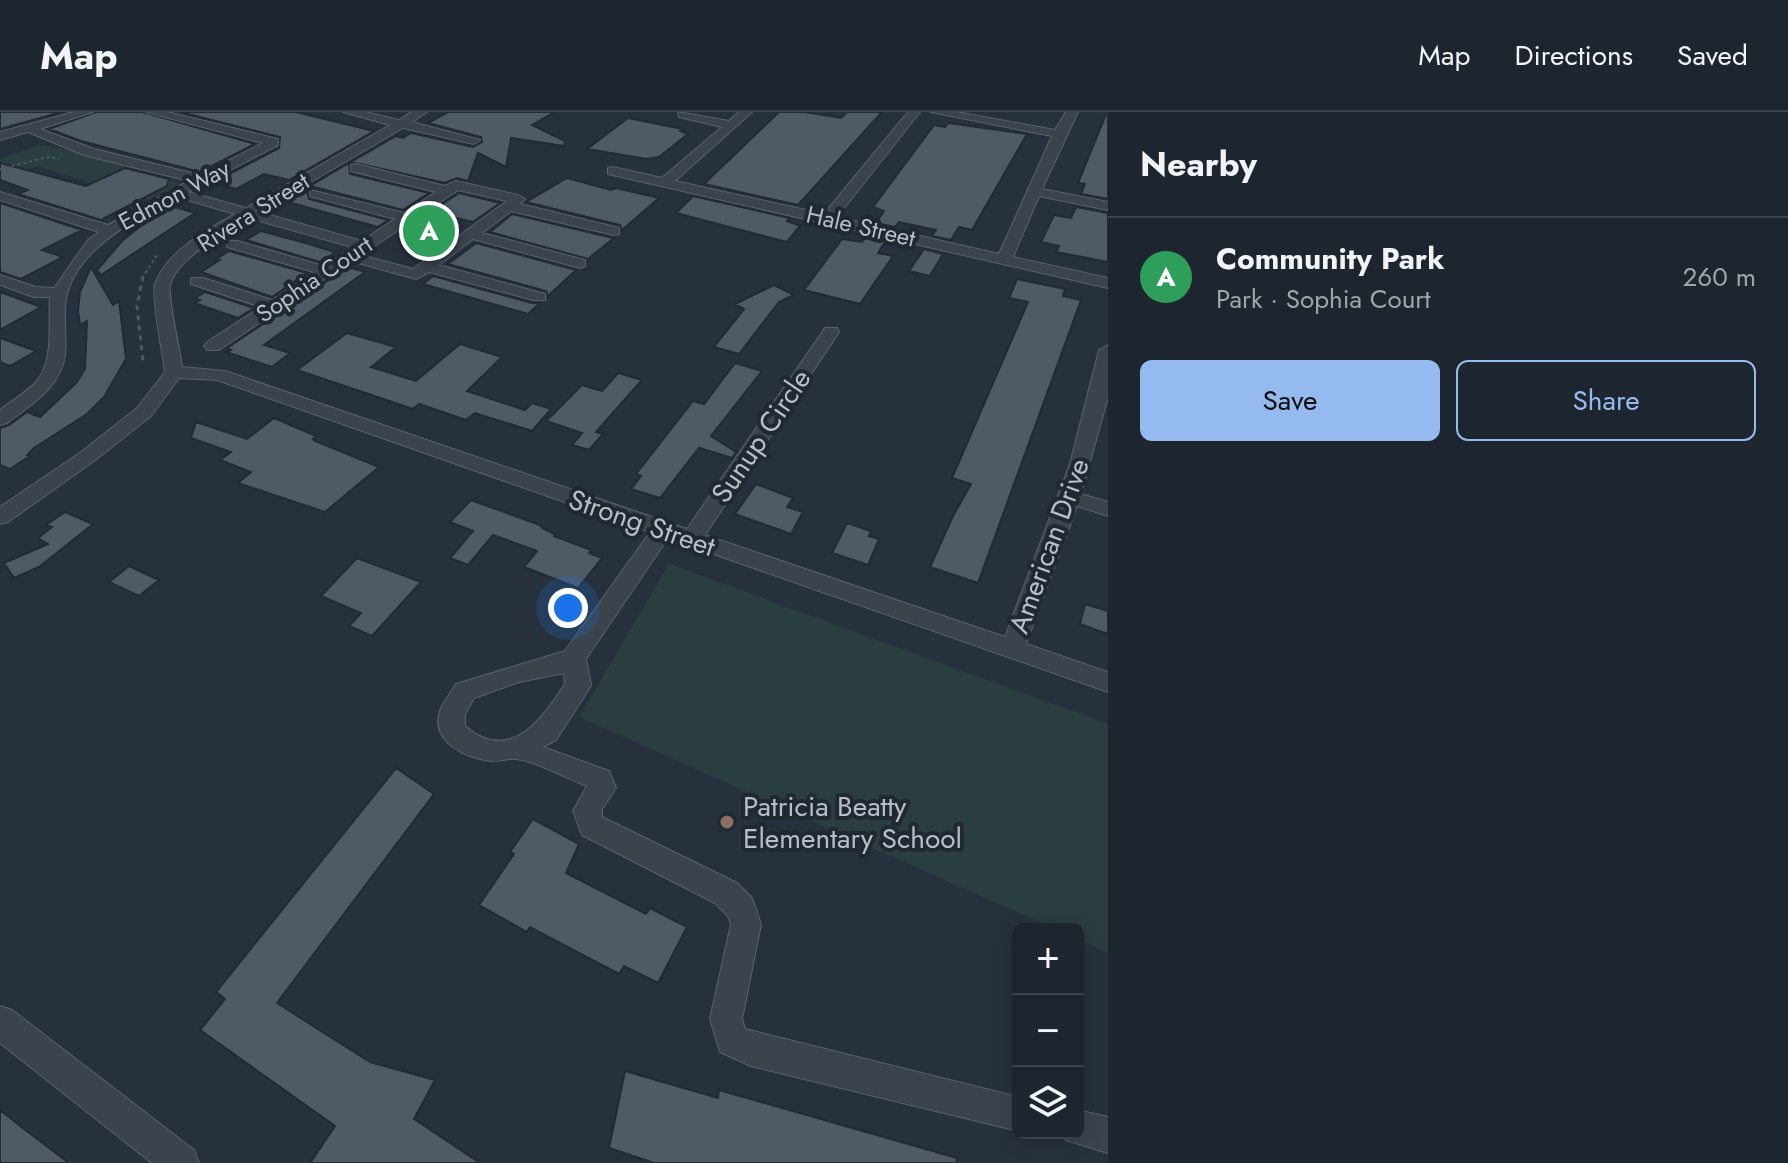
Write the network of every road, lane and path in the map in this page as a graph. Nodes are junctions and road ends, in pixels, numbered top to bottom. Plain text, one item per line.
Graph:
1 (87, 112) edge
2 (152, 112) edge
3 (349, 112) edge
4 (421, 112) edge
5 (746, 112) edge
6 (914, 112) edge
7 (937, 112) edge
8 (1072, 112) edge
9 (683, 114) dead end
10 (401, 124) junction
11 (731, 125) junction
12 (29, 128) junction
13 (1059, 134) junction
14 (0, 136) edge
15 (474, 140) dead end
16 (68, 162) dead end
17 (356, 168) dead end
18 (0, 169) edge
19 (613, 171) dead end
20 (203, 180) junction
21 (666, 182) junction
22 (452, 188) junction
23 (1033, 191) junction
24 (177, 193) junction
25 (315, 193) dead end
26 (0, 196) edge
27 (508, 206) junction
28 (1108, 206) edge
29 (246, 213) junction
30 (406, 218) junction
31 (828, 219) junction
32 (108, 230) junction
33 (614, 231) dead end
34 (470, 234) junction
35 (232, 244) dead end
36 (364, 246) junction
37 (349, 256) junction
38 (1005, 258) junction
39 (580, 263) dead end
40 (426, 266) junction
41 (326, 271) junction
42 (0, 280) edge
43 (197, 281) dead end
44 (1108, 283) edge
45 (60, 293) junction
46 (539, 297) dead end
47 (274, 306) junction
48 (831, 332) dead end
49 (213, 346) dead end
50 (1108, 350) edge
51 (174, 372) junction
52 (1105, 384) edge
53 (0, 392) edge
54 (32, 396) junction
55 (0, 419) edge
56 (1069, 497) junction
57 (1108, 509) edge
58 (0, 517) edge
59 (662, 530) junction
60 (691, 540) junction
61 (1013, 648) junction
62 (574, 658) junction
63 (1108, 682) edge
64 (517, 748) junction
65 (0, 1022) edge
66 (1012, 1113) edge
67 (1084, 1129) edge
68 (1108, 1135) edge
69 (181, 1163) edge

1 - 12 street
2 - 20 street, Edmon Way
3 - 10 street
4 - 10 street, Rivera Street
5 - 11 street
6 - 31 street
7 - 13 street
8 - 13 street
9 - 11 street
10 - 15 street
10 - 29 street, Rivera Street
11 - 21 street
12 - 14 street
12 - 20 street
13 - 23 street
16 - 18 path
17 - 22 street
19 - 21 street, Hale Street
20 - 24 street, Edmon Way
21 - 31 street, Hale Street
22 - 27 street
22 - 30 street, Sophia Court
23 - 28 street
23 - 38 street
24 - 29 street
24 - 32 street, Edmon Way
25 - 30 street
26 - 32 street
27 - 33 street
27 - 34 street
29 - 36 street
29 - 51 street, Rivera Street
30 - 36 street, Sophia Court
31 - 38 street, Hale Street
32 - 45 street, Edmon Way
34 - 39 street
34 - 40 street
35 - 41 street
36 - 37 street, Sophia Court
37 - 40 street
37 - 41 street, Sophia Court
38 - 44 street, Hale Street
40 - 46 street
41 - 47 street, Sophia Court
42 - 45 street
43 - 47 street
45 - 54 street, Edmon Way
47 - 49 street, Sophia Court
48 - 60 street, Sunup Circle
50 - 52 street, American Drive
51 - 58 street
51 - 59 street, Strong Street
52 - 56 street, American Drive
53 - 54 street
54 - 55 street, Edmon Way
56 - 57 street
56 - 61 street, American Drive
59 - 60 street, Strong Street
59 - 62 street
60 - 61 street, Strong Street
61 - 63 street, Strong Street
62 - 64 street
62 - 64 street
64 - 66 street
65 - 69 street
67 - 68 street

